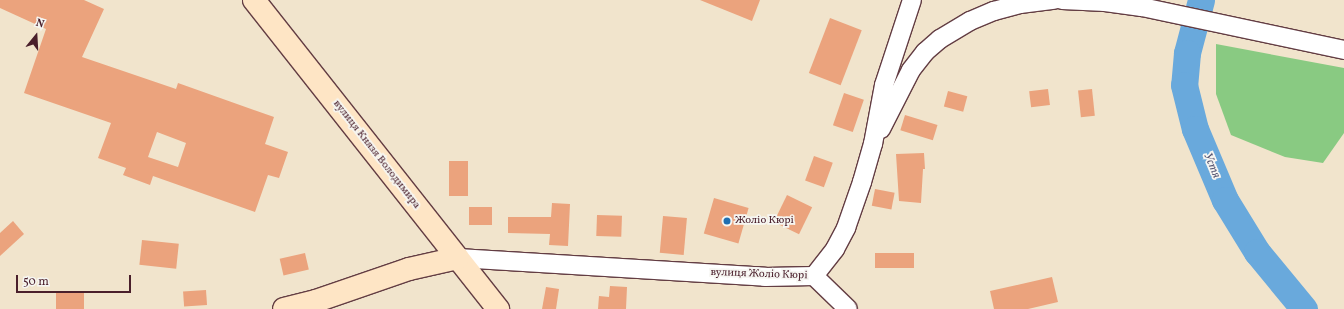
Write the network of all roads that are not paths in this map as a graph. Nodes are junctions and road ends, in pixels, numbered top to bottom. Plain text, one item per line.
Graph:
1 (254, 0) edge
2 (912, 0) edge
3 (1054, 0) edge
4 (1062, 0) edge
5 (1344, 50) edge
6 (873, 144) junction
7 (458, 258) junction
8 (814, 276) junction
9 (284, 309) edge
10 (498, 309) edge
11 (848, 309) edge

1 - 7 main road, вулиця Князя Володимира
2 - 6 street, вулиця Жоліо Кюрі
3 - 6 street
4 - 5 street
6 - 8 street, вулиця Жоліо Кюрі
7 - 8 street, вулиця Жоліо Кюрі
7 - 9 main road
7 - 10 main road, вулиця Князя Володимира
8 - 11 street

